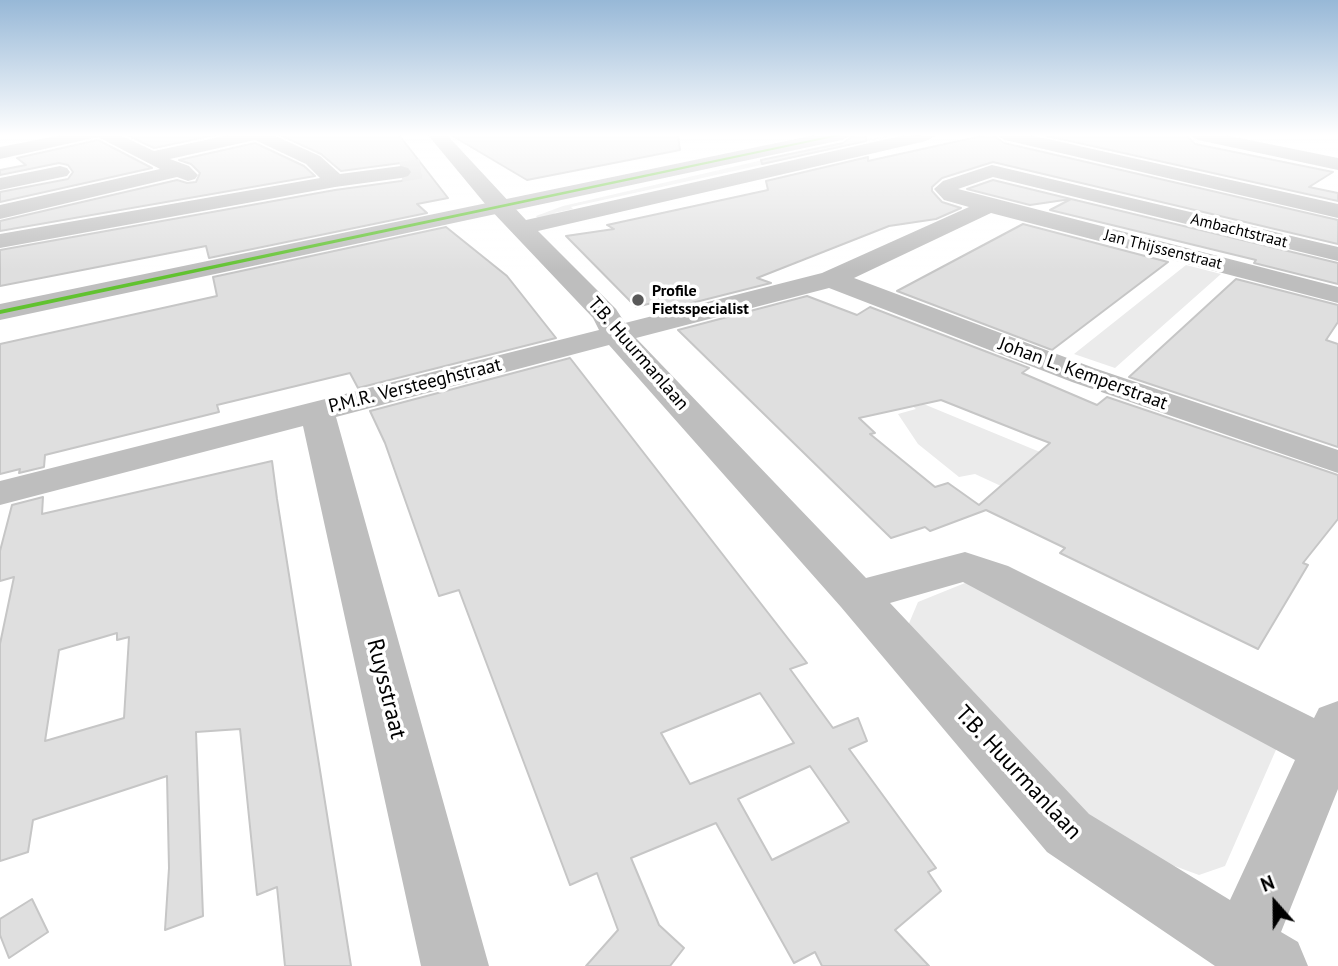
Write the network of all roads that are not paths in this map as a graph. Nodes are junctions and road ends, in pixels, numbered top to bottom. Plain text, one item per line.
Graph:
1 (19, 180) edge
2 (138, 180) edge
3 (195, 180) edge
4 (342, 180) edge
5 (478, 180) edge
6 (663, 180) edge
7 (703, 180) edge
8 (963, 180) edge
9 (1030, 180) edge
10 (1203, 180) edge
11 (335, 181) joint
12 (0, 184) edge
13 (211, 204) junction
14 (989, 206) junction
15 (1338, 211) edge
16 (0, 212) edge
17 (512, 218) junction
18 (0, 241) edge
19 (1338, 254) edge
20 (831, 279) junction
21 (1338, 295) edge
22 (0, 312) edge
23 (616, 335) junction
24 (317, 411) junction
25 (1338, 463) edge
26 (0, 493) edge
27 (857, 596) junction
28 (1332, 737) edge
29 (1259, 955) edge
30 (455, 966) edge

1 - 12 street
2 - 16 street
3 - 13 street
4 - 11 street
5 - 17 street, T.B. Huurmanlaan
6 - 17 street
7 - 17 street
8 - 14 street, Ambachtstraat
9 - 19 street, Ambachtstraat
10 - 15 street
11 - 13 street
13 - 18 street
14 - 20 street, P.M.R. Versteeghstraat
14 - 21 street, Jan Thijssenstraat
17 - 22 street
17 - 23 street, T.B. Huurmanlaan
20 - 23 street, P.M.R. Versteeghstraat
20 - 25 street, Johan L. Kemperstraat
23 - 24 street, P.M.R. Versteeghstraat
23 - 27 street, T.B. Huurmanlaan
24 - 26 street, P.M.R. Versteeghstraat
24 - 30 street, Ruysstraat
27 - 28 street
27 - 29 street, T.B. Huurmanlaan
28 - 29 street

